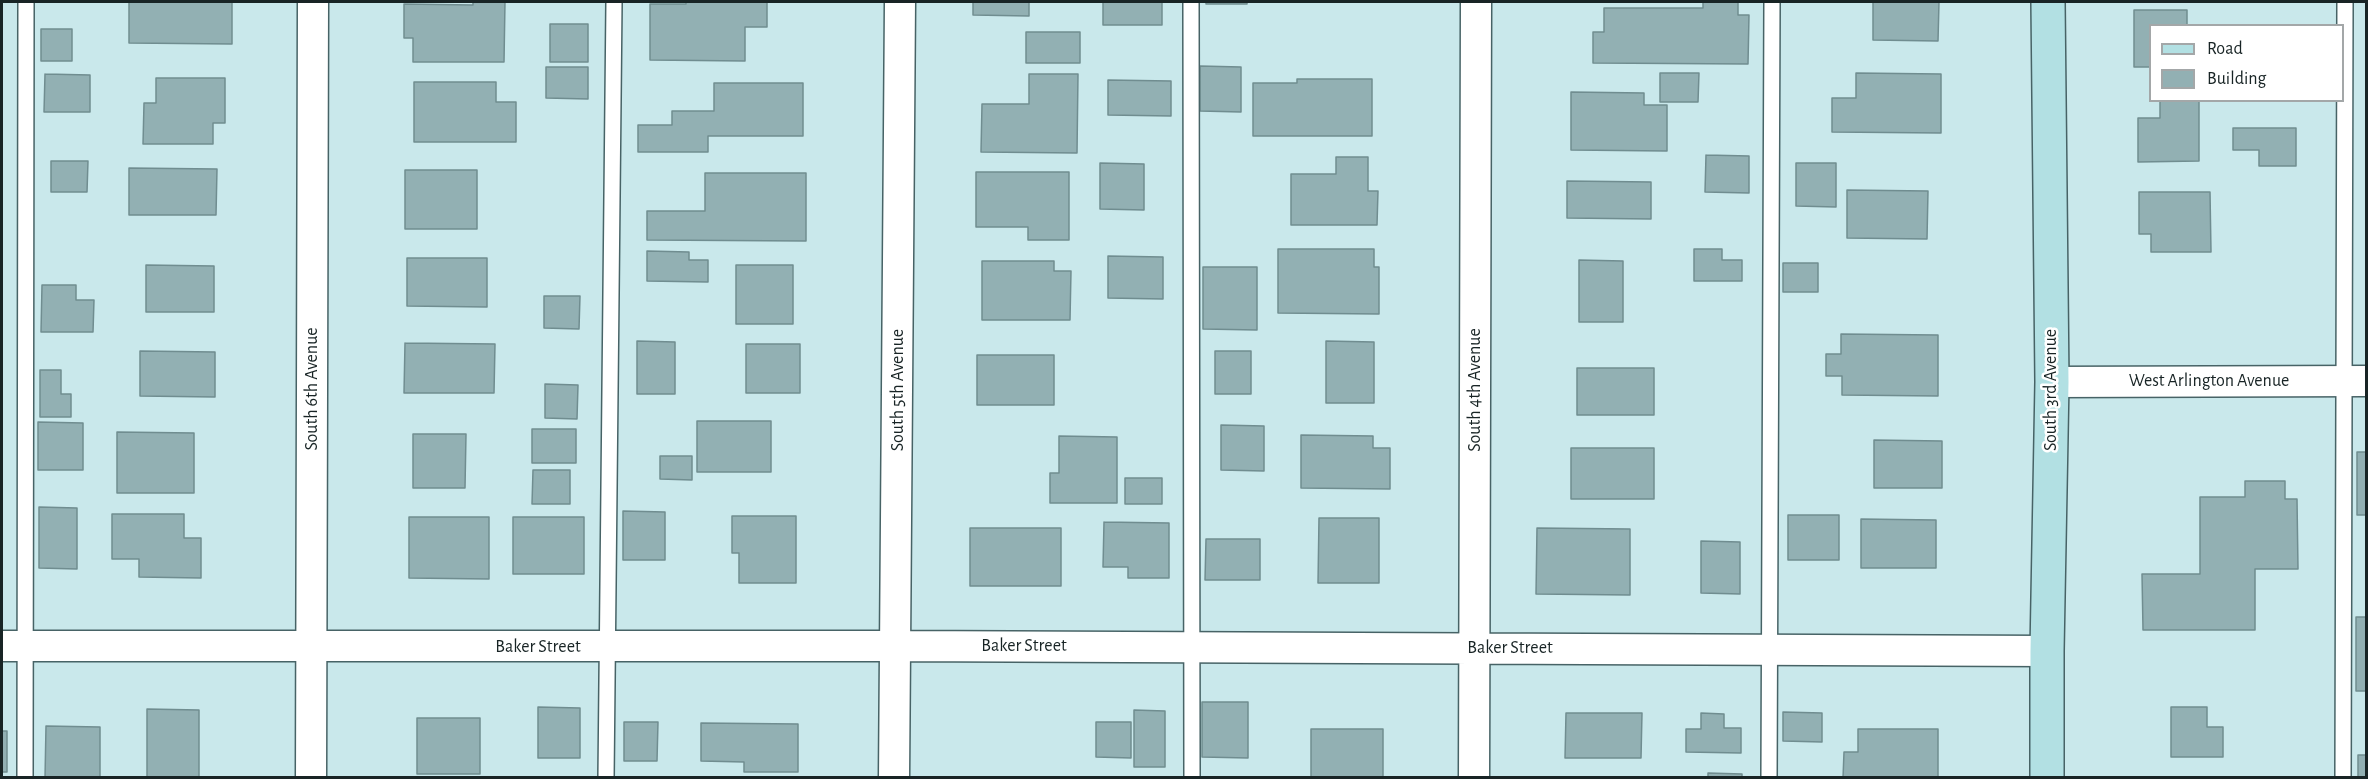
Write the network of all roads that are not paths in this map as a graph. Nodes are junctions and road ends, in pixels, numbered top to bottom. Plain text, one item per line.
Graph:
1 (26, 2) edge
2 (313, 2) edge
3 (614, 2) edge
4 (900, 2) edge
5 (1191, 2) edge
6 (1476, 2) edge
7 (1772, 2) edge
8 (2048, 2) edge
9 (2345, 2) edge
10 (2355, 381) edge
11 (2052, 382) junction
12 (13, 646) edge
13 (606, 646) junction
14 (897, 646) junction
15 (311, 647) junction
16 (1194, 647) junction
17 (1475, 648) junction
18 (1769, 650) junction
19 (2047, 651) junction
20 (25, 777) edge
21 (311, 777) edge
22 (606, 777) edge
23 (894, 777) edge
24 (1192, 777) edge
25 (1474, 777) edge
26 (1769, 777) edge
27 (2047, 777) edge
28 (2343, 777) edge

1 - 12 lane
2 - 15 street, South 6th Avenue
3 - 13 lane
4 - 14 street, South 5th Avenue
5 - 16 lane
6 - 17 street, South 4th Avenue
7 - 18 lane
8 - 11 street, South 3rd Avenue
9 - 10 lane
10 - 11 street, West Arlington Avenue
10 - 28 lane
11 - 19 street, South 3rd Avenue
12 - 15 street, Baker Street
12 - 20 lane
13 - 14 street, Baker Street
13 - 15 street, Baker Street
13 - 22 lane
14 - 16 street, Baker Street
14 - 23 street, South 5th Avenue
15 - 21 street, South 6th Avenue
16 - 17 street, Baker Street
16 - 24 lane
17 - 18 street, Baker Street
17 - 25 street, South 4th Avenue
18 - 19 street, Baker Street
18 - 26 lane
19 - 27 street, South 3rd Avenue

